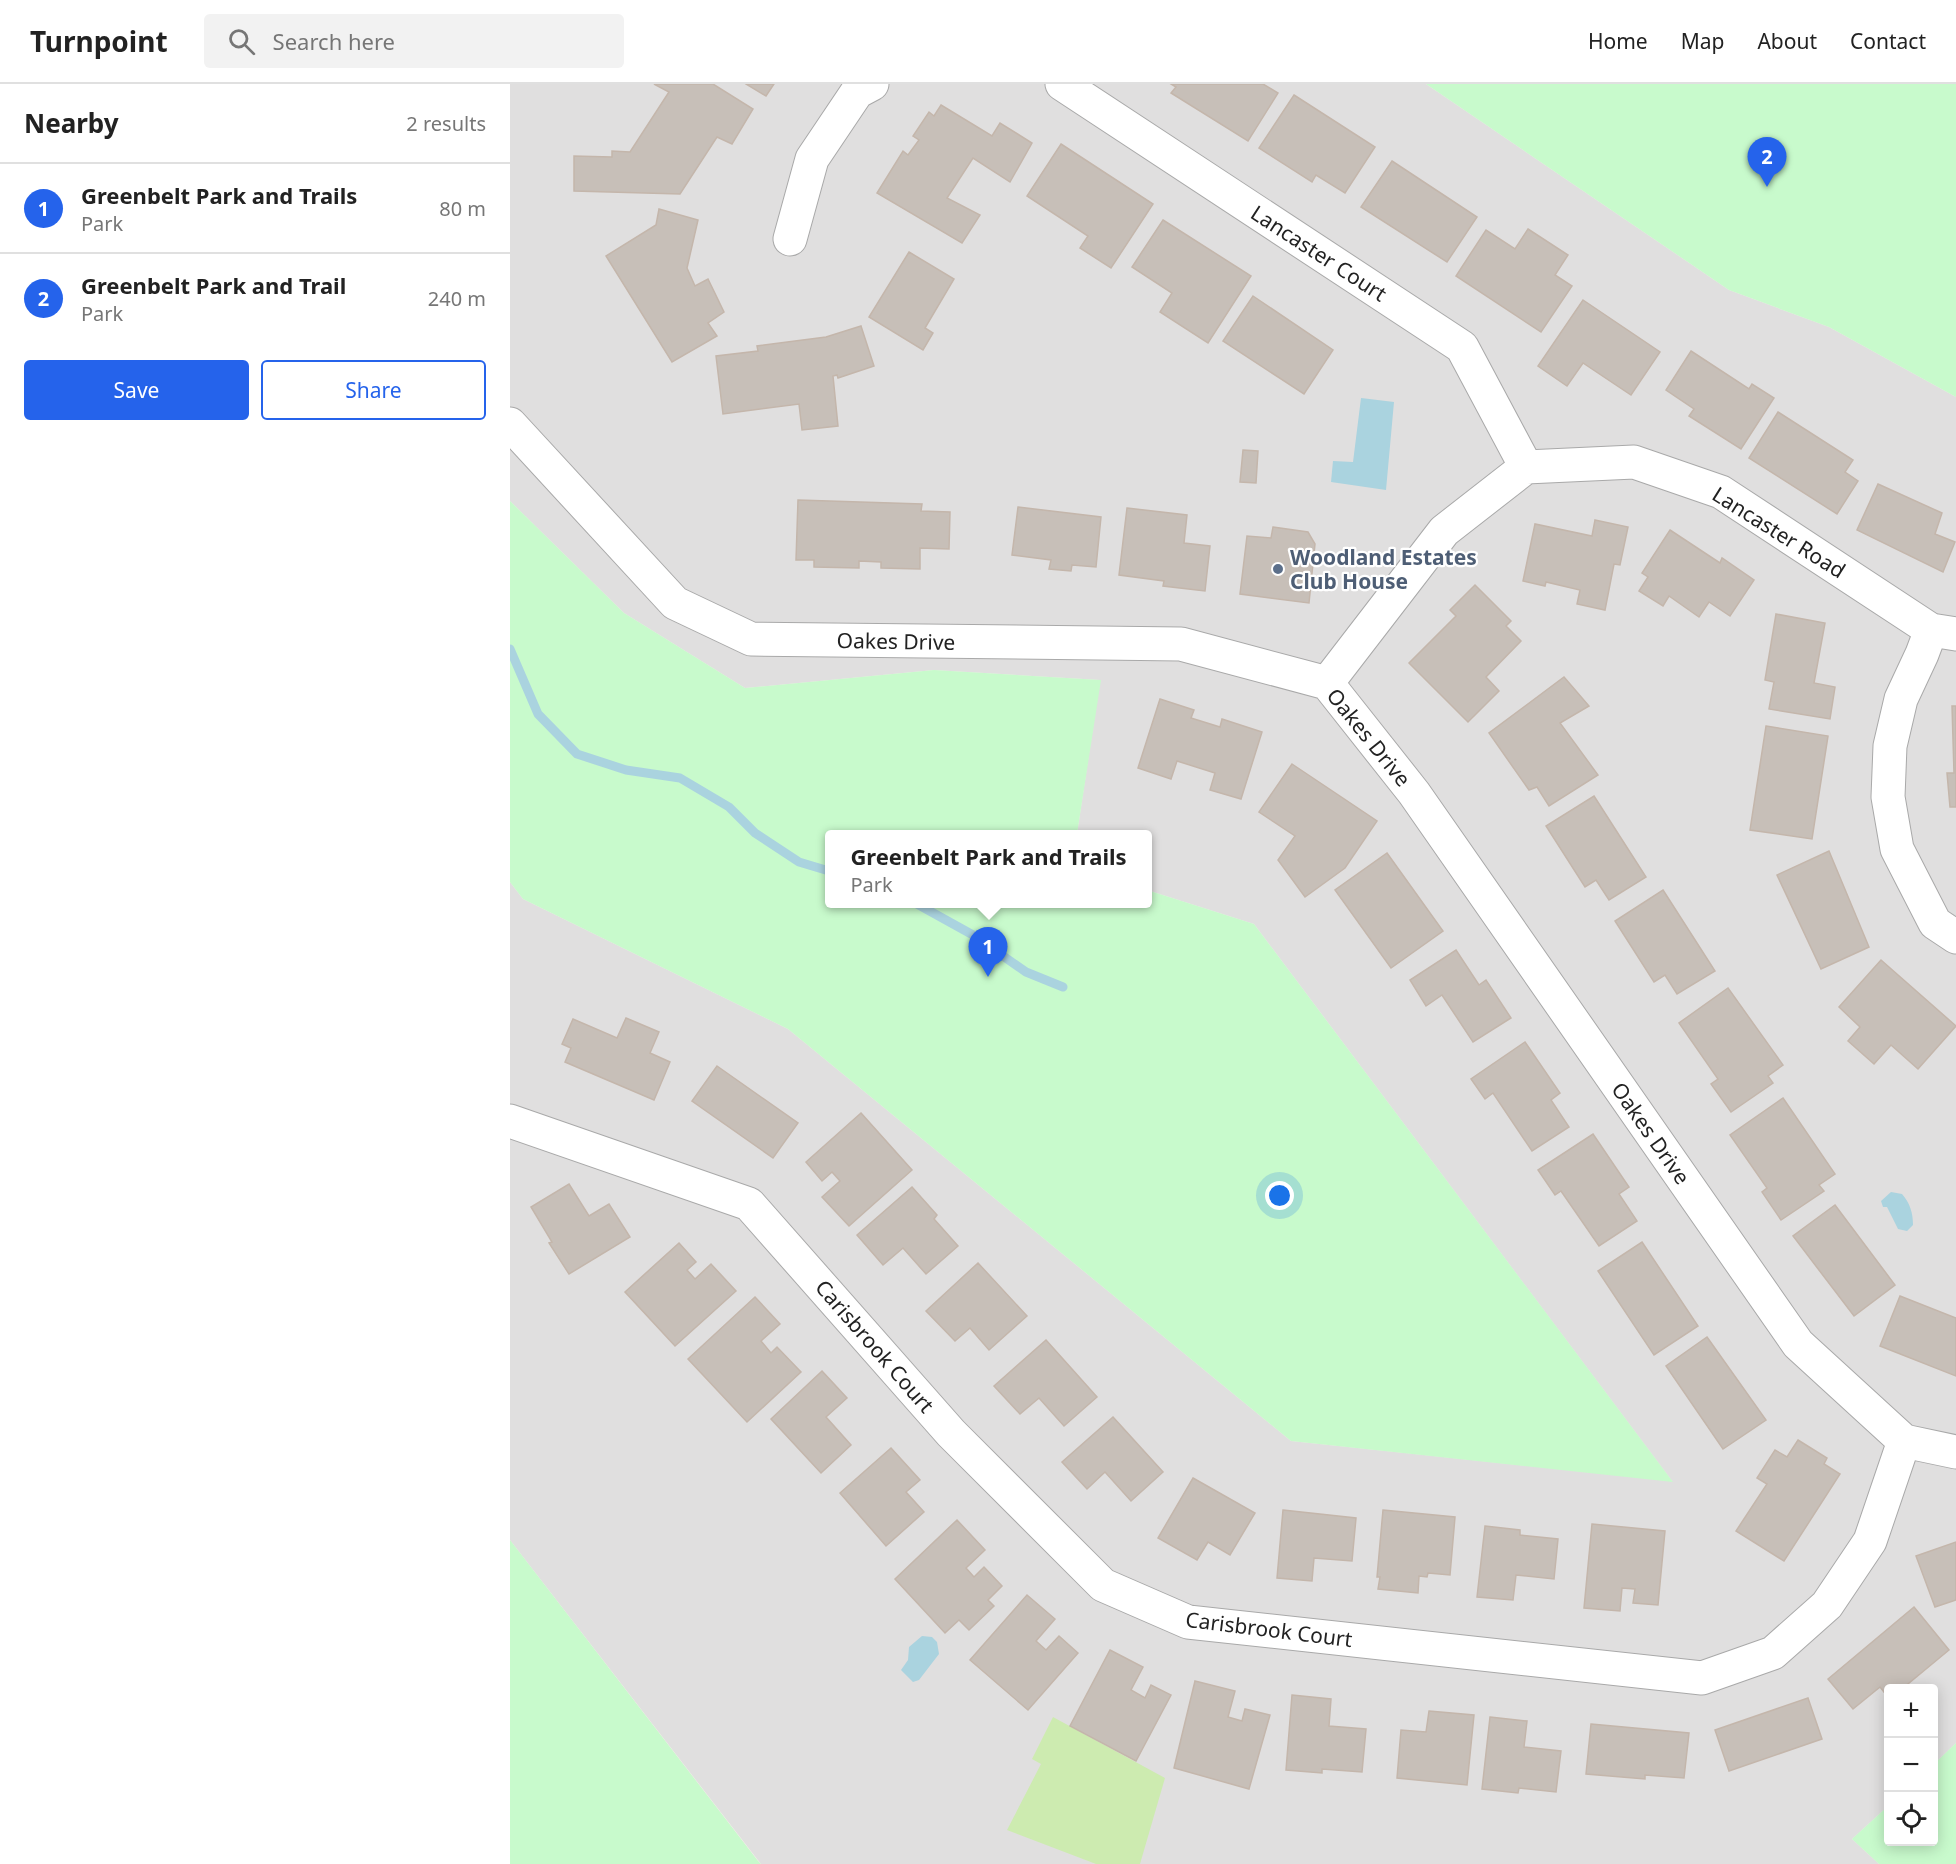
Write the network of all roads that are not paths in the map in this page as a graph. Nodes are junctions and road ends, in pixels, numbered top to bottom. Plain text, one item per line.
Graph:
1 (872, 84) edge
2 (1062, 84) edge
3 (790, 239) dead end
4 (510, 424) edge
5 (1526, 467) junction
6 (1943, 632) edge
7 (1327, 683) junction
8 (1956, 937) edge
9 (510, 1121) edge
10 (1904, 1441) junction
11 (1956, 1452) edge

1 - 3 street
2 - 5 street, Lancaster Court
4 - 7 street, Oakes Drive
5 - 6 street, Lancaster Road
5 - 7 street
6 - 8 street
7 - 10 street, Oakes Drive
9 - 10 street, Carisbrook Court
10 - 11 street

